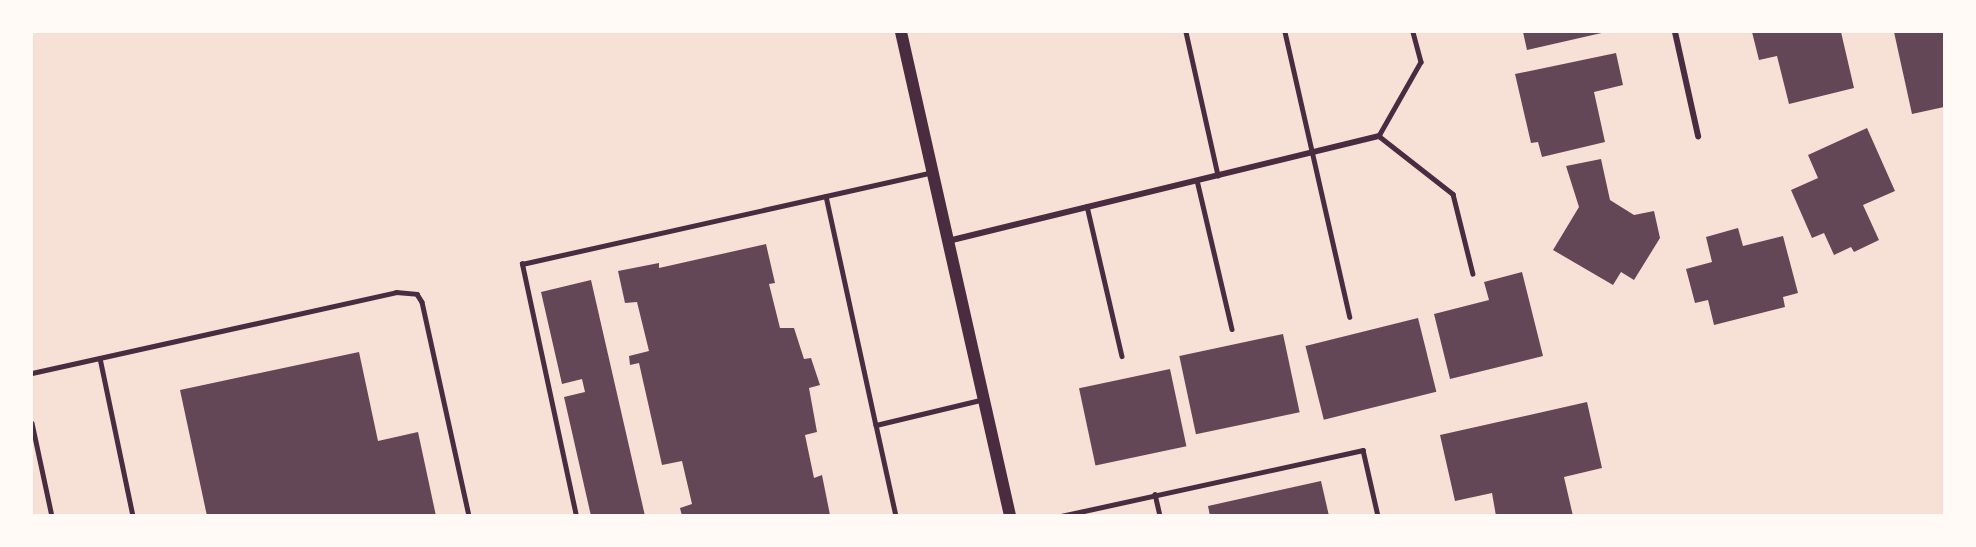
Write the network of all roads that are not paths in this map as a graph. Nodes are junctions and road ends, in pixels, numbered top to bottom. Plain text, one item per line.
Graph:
1 (901, 32) edge
2 (1186, 32) edge
3 (1285, 32) edge
4 (1413, 32) edge
5 (1675, 32) edge
6 (1379, 136) junction
7 (1698, 136) dead end
8 (1312, 152) junction
9 (933, 172) junction
10 (1218, 175) junction
11 (1197, 180) junction
12 (826, 196) junction
13 (1087, 206) junction
14 (948, 241) junction
15 (1473, 274) dead end
16 (1350, 317) dead end
17 (1232, 329) dead end
18 (1122, 356) dead end
19 (100, 358) junction
20 (32, 373) edge
21 (984, 399) junction
22 (32, 423) edge
23 (876, 425) junction
24 (1155, 494) junction
25 (52, 516) edge
26 (133, 516) edge
27 (469, 516) edge
28 (576, 516) edge
29 (896, 516) edge
30 (1010, 516) edge
31 (1061, 516) edge
32 (1160, 516) edge
33 (1378, 516) edge

1 - 9 main road
2 - 10 lane
3 - 8 lane
4 - 6 lane
5 - 7 street
6 - 8 street
6 - 15 lane
8 - 10 street
8 - 16 lane
9 - 12 lane
9 - 14 main road
10 - 11 street
11 - 13 street
11 - 17 lane
12 - 23 lane
12 - 28 lane
13 - 14 street
13 - 18 lane
14 - 21 main road
19 - 20 lane
19 - 26 lane
19 - 27 lane
21 - 23 lane
21 - 30 main road
22 - 25 lane
23 - 29 lane
24 - 31 lane
24 - 32 lane
24 - 33 lane

